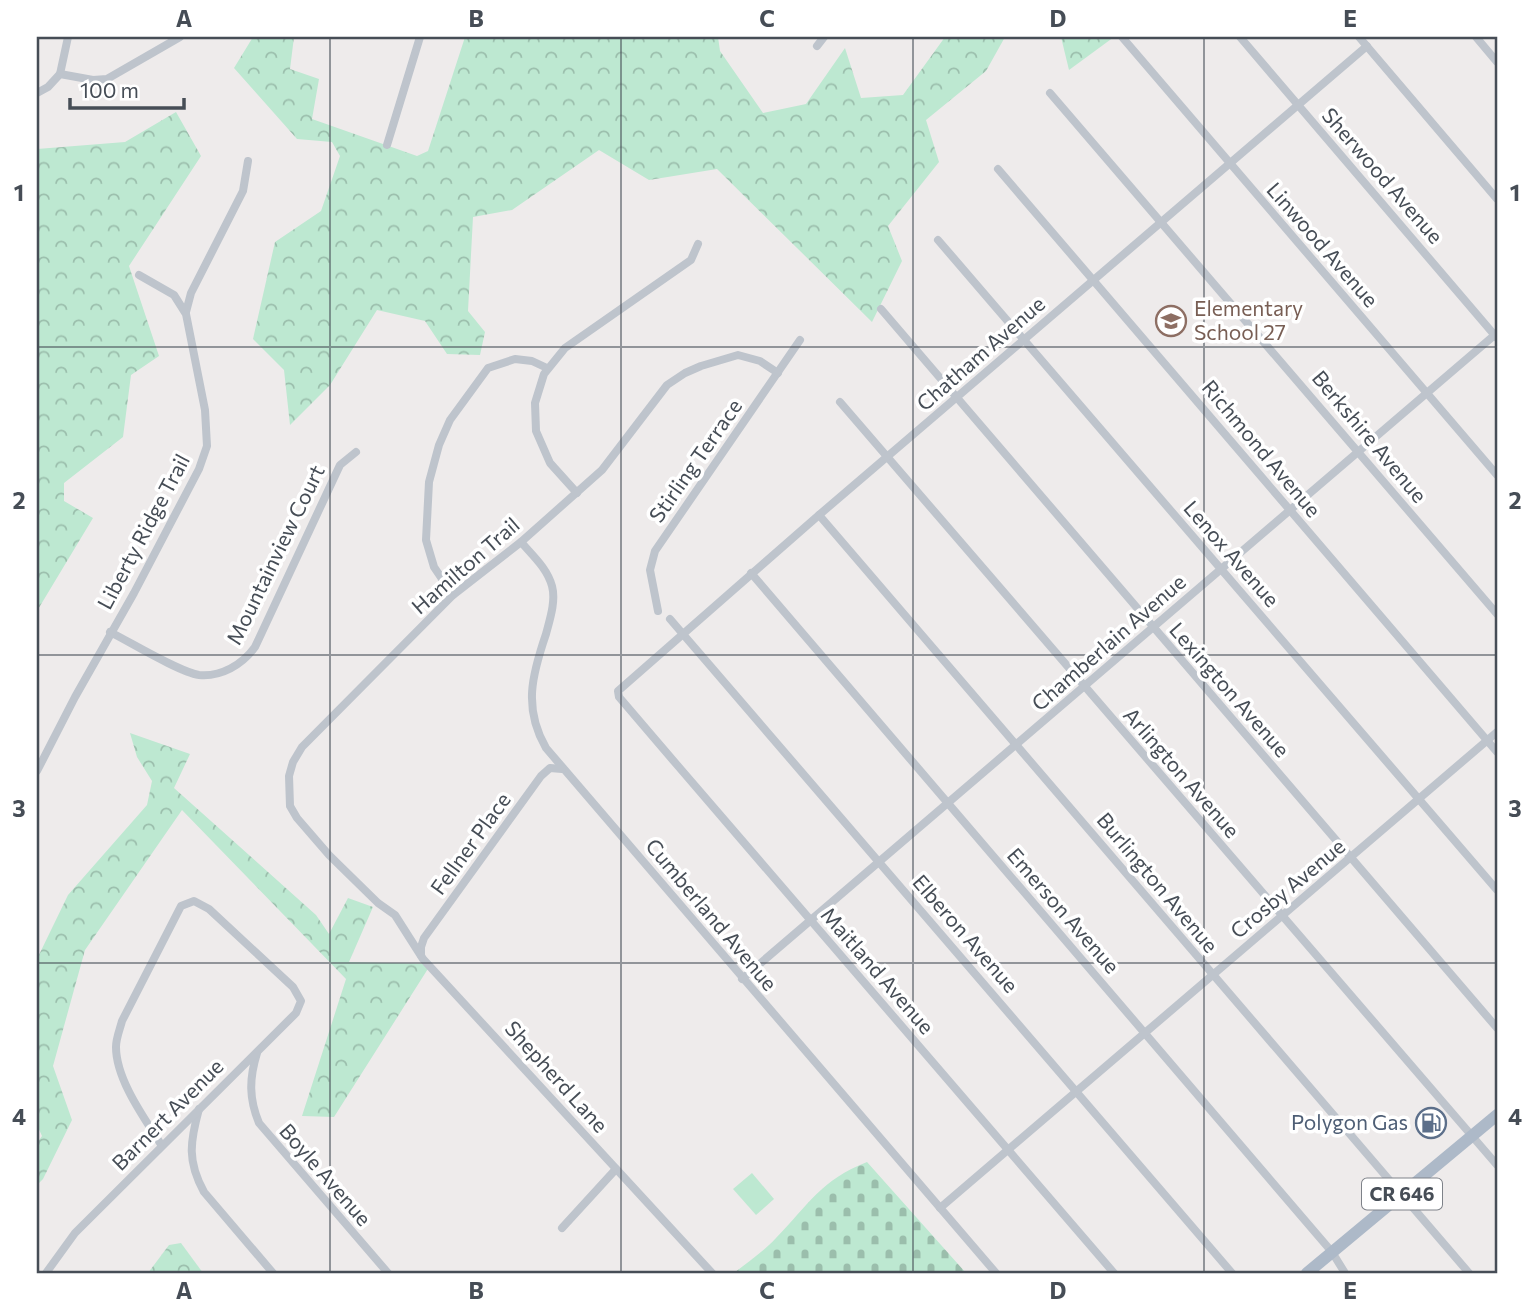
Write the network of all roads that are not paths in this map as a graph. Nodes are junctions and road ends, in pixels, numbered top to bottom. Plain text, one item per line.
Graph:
1 (68, 37) edge
2 (180, 37) edge
3 (420, 37) edge
4 (824, 37) edge
5 (1122, 37) edge
6 (1240, 37) edge
7 (1359, 37) edge
8 (1476, 37) edge
9 (817, 46) dead end
10 (1367, 46) junction
11 (1497, 62) edge
12 (60, 74) junction
13 (37, 93) edge
14 (1050, 93) dead end
15 (1298, 105) junction
16 (387, 145) dead end
17 (248, 161) dead end
18 (1229, 164) junction
19 (998, 169) dead end
20 (1497, 199) edge
21 (1161, 222) junction
22 (938, 240) dead end
23 (698, 244) dead end
24 (139, 275) dead end
25 (1093, 281) junction
26 (881, 309) dead end
27 (186, 314) junction
28 (1497, 335) edge
29 (800, 340) dead end
30 (1024, 340) junction
31 (547, 368) junction
32 (778, 373) junction
33 (1427, 393) junction
34 (956, 398) junction
35 (840, 402) dead end
36 (355, 452) dead end
37 (1358, 452) junction
38 (887, 456) junction
39 (1497, 475) edge
40 (577, 493) junction
41 (1290, 510) junction
42 (819, 515) junction
43 (521, 542) junction
44 (1221, 569) junction
45 (751, 573) junction
46 (453, 595) junction
47 (659, 611) dead end
48 (1497, 614) edge
49 (670, 620) dead end
50 (1153, 628) junction
51 (110, 632) junction
52 (682, 634) junction
53 (1085, 687) junction
54 (618, 689) joint
55 (1497, 732) edge
56 (1487, 740) junction
57 (1017, 745) junction
58 (1497, 752) edge
59 (39, 759) edge
60 (563, 769) junction
61 (37, 771) edge
62 (1419, 799) junction
63 (948, 805) junction
64 (1351, 858) junction
65 (880, 863) junction
66 (1497, 890) edge
67 (378, 903) joint
68 (1282, 916) junction
69 (811, 921) junction
70 (421, 955) junction
71 (1213, 976) junction
72 (742, 979) junction
73 (1497, 1028) edge
74 (1145, 1033) junction
75 (258, 1051) junction
76 (1077, 1091) junction
77 (199, 1109) junction
78 (1497, 1115) edge
79 (1472, 1136) junction
80 (162, 1146) junction
81 (1008, 1151) junction
82 (1497, 1165) edge
83 (616, 1169) junction
84 (1401, 1195) junction
85 (940, 1208) junction
86 (562, 1228) dead end
87 (1332, 1252) junction
88 (46, 1273) edge
89 (273, 1273) edge
90 (388, 1273) edge
91 (712, 1273) edge
92 (996, 1273) edge
93 (1114, 1273) edge
94 (1232, 1273) edge
95 (1307, 1273) edge
96 (1345, 1273) edge
97 (1469, 1273) edge

1 - 12 street
2 - 12 street
3 - 16 street
4 - 9 street
5 - 18 street, Linwood Avenue
6 - 15 street, Sherwood Avenue
7 - 10 street
8 - 11 street
10 - 15 street, Chatham Avenue
10 - 20 street
12 - 13 street
14 - 21 street, Berkshire Avenue
15 - 18 street, Chatham Avenue
15 - 28 street, Sherwood Avenue
17 - 27 street
18 - 21 street, Chatham Avenue
18 - 33 street, Linwood Avenue
19 - 25 street, Richmond Avenue
21 - 25 street, Chatham Avenue
21 - 37 street, Berkshire Avenue
22 - 30 street, Lenox Avenue
23 - 31 street
24 - 27 street
25 - 30 street, Chatham Avenue
25 - 41 street, Richmond Avenue
26 - 34 street, Lexington Avenue
27 - 51 street, Liberty Ridge Trail
28 - 33 street, Chamberlain Avenue
29 - 32 street, Stirling Terrace
30 - 34 street, Chatham Avenue
30 - 44 street, Lenox Avenue
31 - 40 street
31 - 46 street
32 - 40 street, Hamilton Trail
32 - 47 street, Stirling Terrace
33 - 37 street, Chamberlain Avenue
33 - 39 street, Linwood Avenue
34 - 38 street, Chatham Avenue
34 - 50 street, Lexington Avenue
35 - 38 street, Arlington Avenue
36 - 51 street, Mountainview Court
37 - 41 street, Chamberlain Avenue
37 - 48 street, Berkshire Avenue
38 - 42 street, Chatham Avenue
38 - 53 street, Arlington Avenue
40 - 43 street, Hamilton Trail
41 - 44 street, Chamberlain Avenue
41 - 56 street, Richmond Avenue
42 - 45 street, Chatham Avenue
42 - 57 street, Burlington Avenue
43 - 46 street, Hamilton Trail
43 - 60 street, Cumberland Avenue
44 - 50 street, Chamberlain Avenue
44 - 62 street, Lenox Avenue
45 - 52 street, Chatham Avenue
45 - 63 street, Emerson Avenue
46 - 67 street, Hamilton Trail
49 - 52 street, Elberon Avenue
50 - 53 street, Chamberlain Avenue
50 - 64 street, Lexington Avenue
51 - 59 street, Liberty Ridge Trail
52 - 54 street, Chatham Avenue
52 - 65 street, Elberon Avenue
53 - 57 street, Chamberlain Avenue
53 - 68 street, Arlington Avenue
54 - 69 street, Maitland Avenue
55 - 56 street, Crosby Avenue
56 - 58 street, Richmond Avenue
56 - 62 street, Crosby Avenue
57 - 63 street, Chamberlain Avenue
57 - 71 street, Burlington Avenue
59 - 61 street, Liberty Ridge Trail
60 - 70 street, Fellner Place
60 - 72 street, Cumberland Avenue
62 - 64 street, Crosby Avenue
62 - 66 street, Lenox Avenue
63 - 65 street, Chamberlain Avenue
63 - 74 street, Emerson Avenue
64 - 68 street, Crosby Avenue
64 - 73 street, Lexington Avenue
65 - 69 street, Chamberlain Avenue
65 - 76 street, Elberon Avenue
67 - 70 street, Shepherd Lane
68 - 71 street, Crosby Avenue
68 - 79 street, Arlington Avenue
69 - 72 street, Chamberlain Avenue
69 - 81 street, Maitland Avenue
70 - 83 street, Shepherd Lane
71 - 74 street, Crosby Avenue
71 - 84 street, Burlington Avenue
72 - 85 street, Cumberland Avenue
74 - 76 street, Crosby Avenue
74 - 87 street, Emerson Avenue
75 - 77 street, Barnert Avenue
75 - 80 street, Barnert Avenue
75 - 90 street, Boyle Avenue
76 - 81 street, Crosby Avenue
76 - 94 street, Elberon Avenue
77 - 80 street, Barnert Avenue
77 - 89 street
78 - 79 main road, CR 646
79 - 82 street, Arlington Avenue
79 - 84 main road, CR 646
80 - 88 street, Barnert Avenue
81 - 85 street, Crosby Avenue
81 - 93 street, Maitland Avenue
83 - 86 street
83 - 91 street, Shepherd Lane
84 - 87 main road, CR 646
84 - 97 street, Burlington Avenue
85 - 92 street, Cumberland Avenue
87 - 95 main road, CR 646
87 - 96 street, Emerson Avenue

